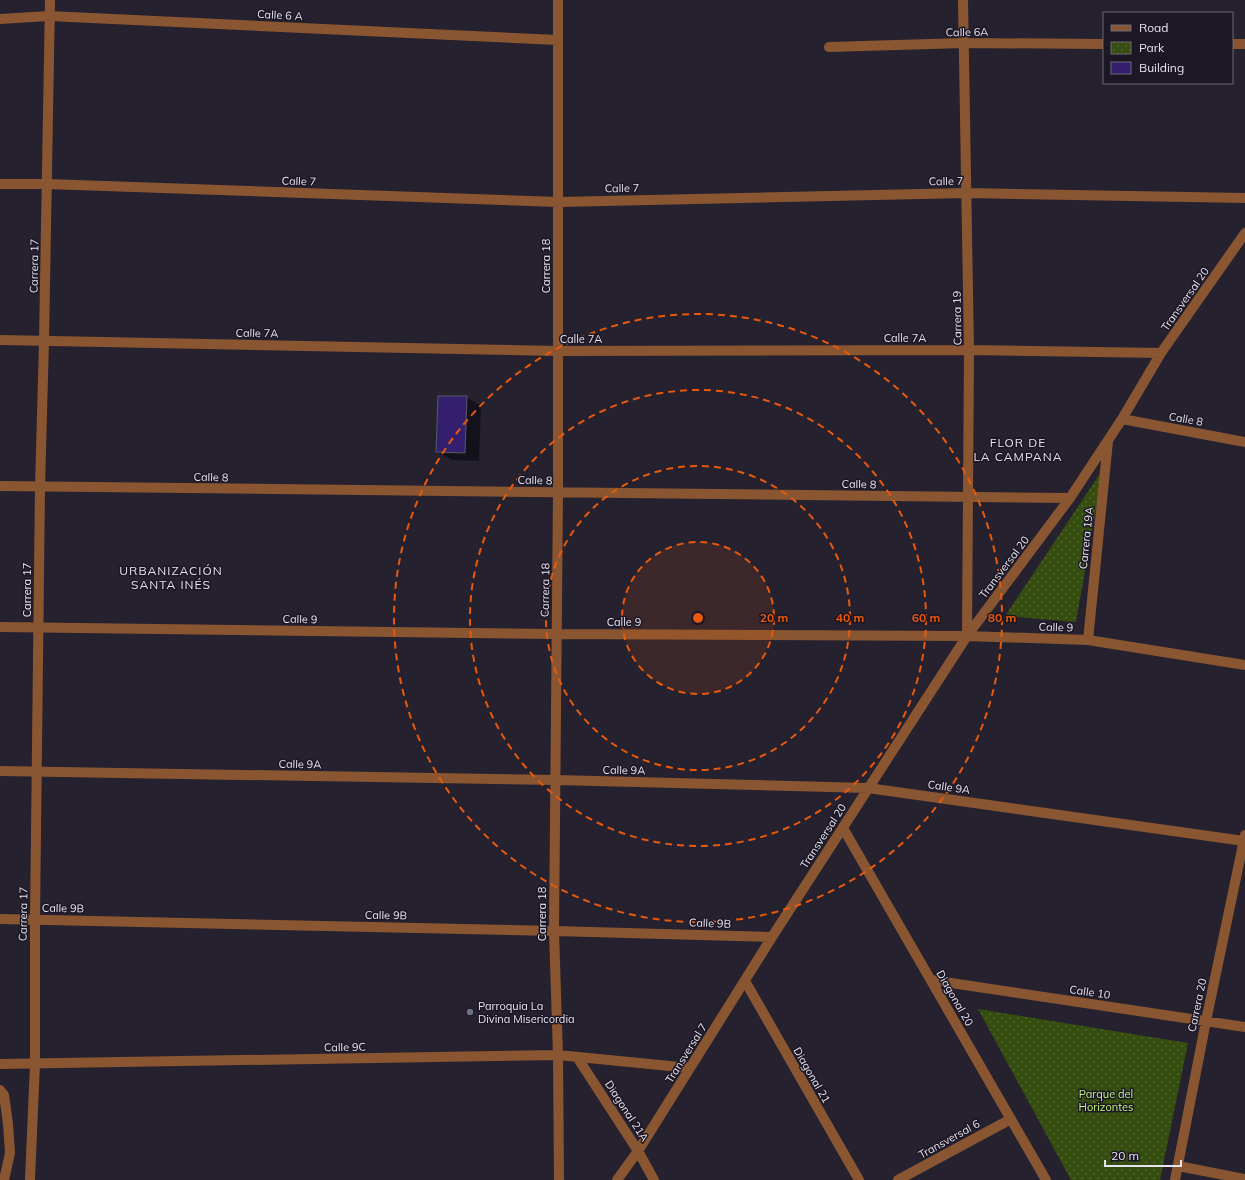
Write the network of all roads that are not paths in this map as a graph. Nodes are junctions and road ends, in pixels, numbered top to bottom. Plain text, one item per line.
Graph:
1 (50, 0) edge
2 (558, 0) edge
3 (963, 0) edge
4 (49, 16) junction
5 (0, 19) edge
6 (558, 40) junction
7 (964, 43) junction
8 (1103, 44) edge
9 (1233, 44) edge
10 (1245, 44) edge
11 (829, 47) dead end
12 (0, 184) edge
13 (47, 184) junction
14 (967, 193) junction
15 (1245, 198) edge
16 (559, 202) junction
17 (1245, 233) edge
18 (0, 340) edge
19 (44, 341) junction
20 (969, 350) junction
21 (558, 351) junction
22 (1162, 354) junction
23 (1122, 419) junction
24 (1109, 439) junction
25 (1245, 442) edge
26 (0, 486) edge
27 (40, 486) junction
28 (558, 493) junction
29 (968, 498) junction
30 (1070, 498) junction
31 (0, 627) edge
32 (39, 628) junction
33 (557, 634) junction
34 (967, 636) junction
35 (1088, 640) junction
36 (1245, 665) edge
37 (0, 771) edge
38 (37, 771) junction
39 (556, 780) junction
40 (868, 788) junction
41 (843, 828) junction
42 (1244, 838) edge
43 (0, 919) edge
44 (35, 920) junction
45 (554, 931) junction
46 (772, 937) junction
47 (931, 980) junction
48 (745, 981) junction
49 (1206, 1021) junction
50 (1245, 1027) edge
51 (558, 1055) junction
52 (577, 1057) junction
53 (0, 1064) edge
54 (35, 1064) junction
55 (690, 1068) junction
56 (0, 1090) edge
57 (1011, 1119) junction
58 (638, 1151) junction
59 (1178, 1166) junction
60 (1245, 1179) edge
61 (4, 1180) edge
62 (30, 1180) edge
63 (559, 1180) edge
64 (617, 1180) edge
65 (654, 1180) edge
66 (859, 1180) edge
67 (898, 1180) edge
68 (1046, 1180) edge
69 (1176, 1180) edge

1 - 4 street, Carrera 17
2 - 6 street, Carrera 18
3 - 7 street, Carrera 19
4 - 5 street, Calle 6 A
4 - 6 street, Calle 6 A
4 - 13 street, Carrera 17
6 - 16 street, Carrera 18
7 - 8 street, Calle 6A
7 - 11 street, Calle 6A
7 - 14 street, Carrera 19
9 - 10 street
12 - 13 street, Calle 7
13 - 16 street, Calle 7
13 - 19 street, Carrera 17
14 - 15 street, Calle 7
14 - 16 street, Calle 7
14 - 20 street, Carrera 19
16 - 21 street, Carrera 18
17 - 22 street, Transversal 20
18 - 19 street, Calle 7A
19 - 21 street, Calle 7A
19 - 27 street, Carrera 17
20 - 21 street, Calle 7A
20 - 22 street, Calle 7A
20 - 29 street, Carrera 19
21 - 28 street, Carrera 18
22 - 23 street, Transversal 20
23 - 24 street, Transversal 20
23 - 25 street, Calle 8
24 - 30 street, Transversal 20
24 - 35 street, Carrera 19A
26 - 27 street, Calle 8
27 - 28 street, Calle 8
27 - 32 street, Carrera 17
28 - 29 street, Calle 8
28 - 33 street, Carrera 18
29 - 30 street, Calle 8
29 - 34 street, Carrera 19
30 - 34 street, Transversal 20
31 - 32 street, Calle 9
32 - 33 street, Calle 9
32 - 38 street, Carrera 17
33 - 34 street, Calle 9
33 - 39 street, Carrera 18
34 - 35 street, Calle 9
34 - 40 street, Transversal 20
35 - 36 street, Calle 9
37 - 38 street, Calle 9A
38 - 39 street, Calle 9A
38 - 44 street, Carrera 17
39 - 40 street, Calle 9A
39 - 45 street, Carrera 18
40 - 41 street, Transversal 20
40 - 42 street, Calle 9A
41 - 46 street, Transversal 20
41 - 47 street, Diagonal 20
42 - 49 street, Carrera 20
43 - 44 street, Calle 9B
44 - 45 street, Calle 9B
44 - 54 street, Carrera 17
45 - 46 street, Calle 9B
45 - 51 street, Carrera 18
46 - 48 street, Transversal 7
47 - 49 street, Calle 10
47 - 57 street, Diagonal 20
48 - 55 street, Transversal 7
48 - 66 street, Diagonal 21
49 - 50 street, Calle 10
49 - 59 street, Carrera 20
51 - 52 street, Calle 9C
51 - 54 street, Calle 9C
51 - 63 street, Carrera 18
52 - 55 street, Calle 9C
52 - 58 street, Diagonal 21A
53 - 54 street, Calle 9C
54 - 62 street, Carrera 17
55 - 58 street, Transversal 7
56 - 61 street
57 - 67 street, Transversal 6
57 - 68 street, Diagonal 20
58 - 64 street, Transversal 7
58 - 65 street, Diagonal 21A
59 - 60 street
59 - 69 street, Carrera 20

